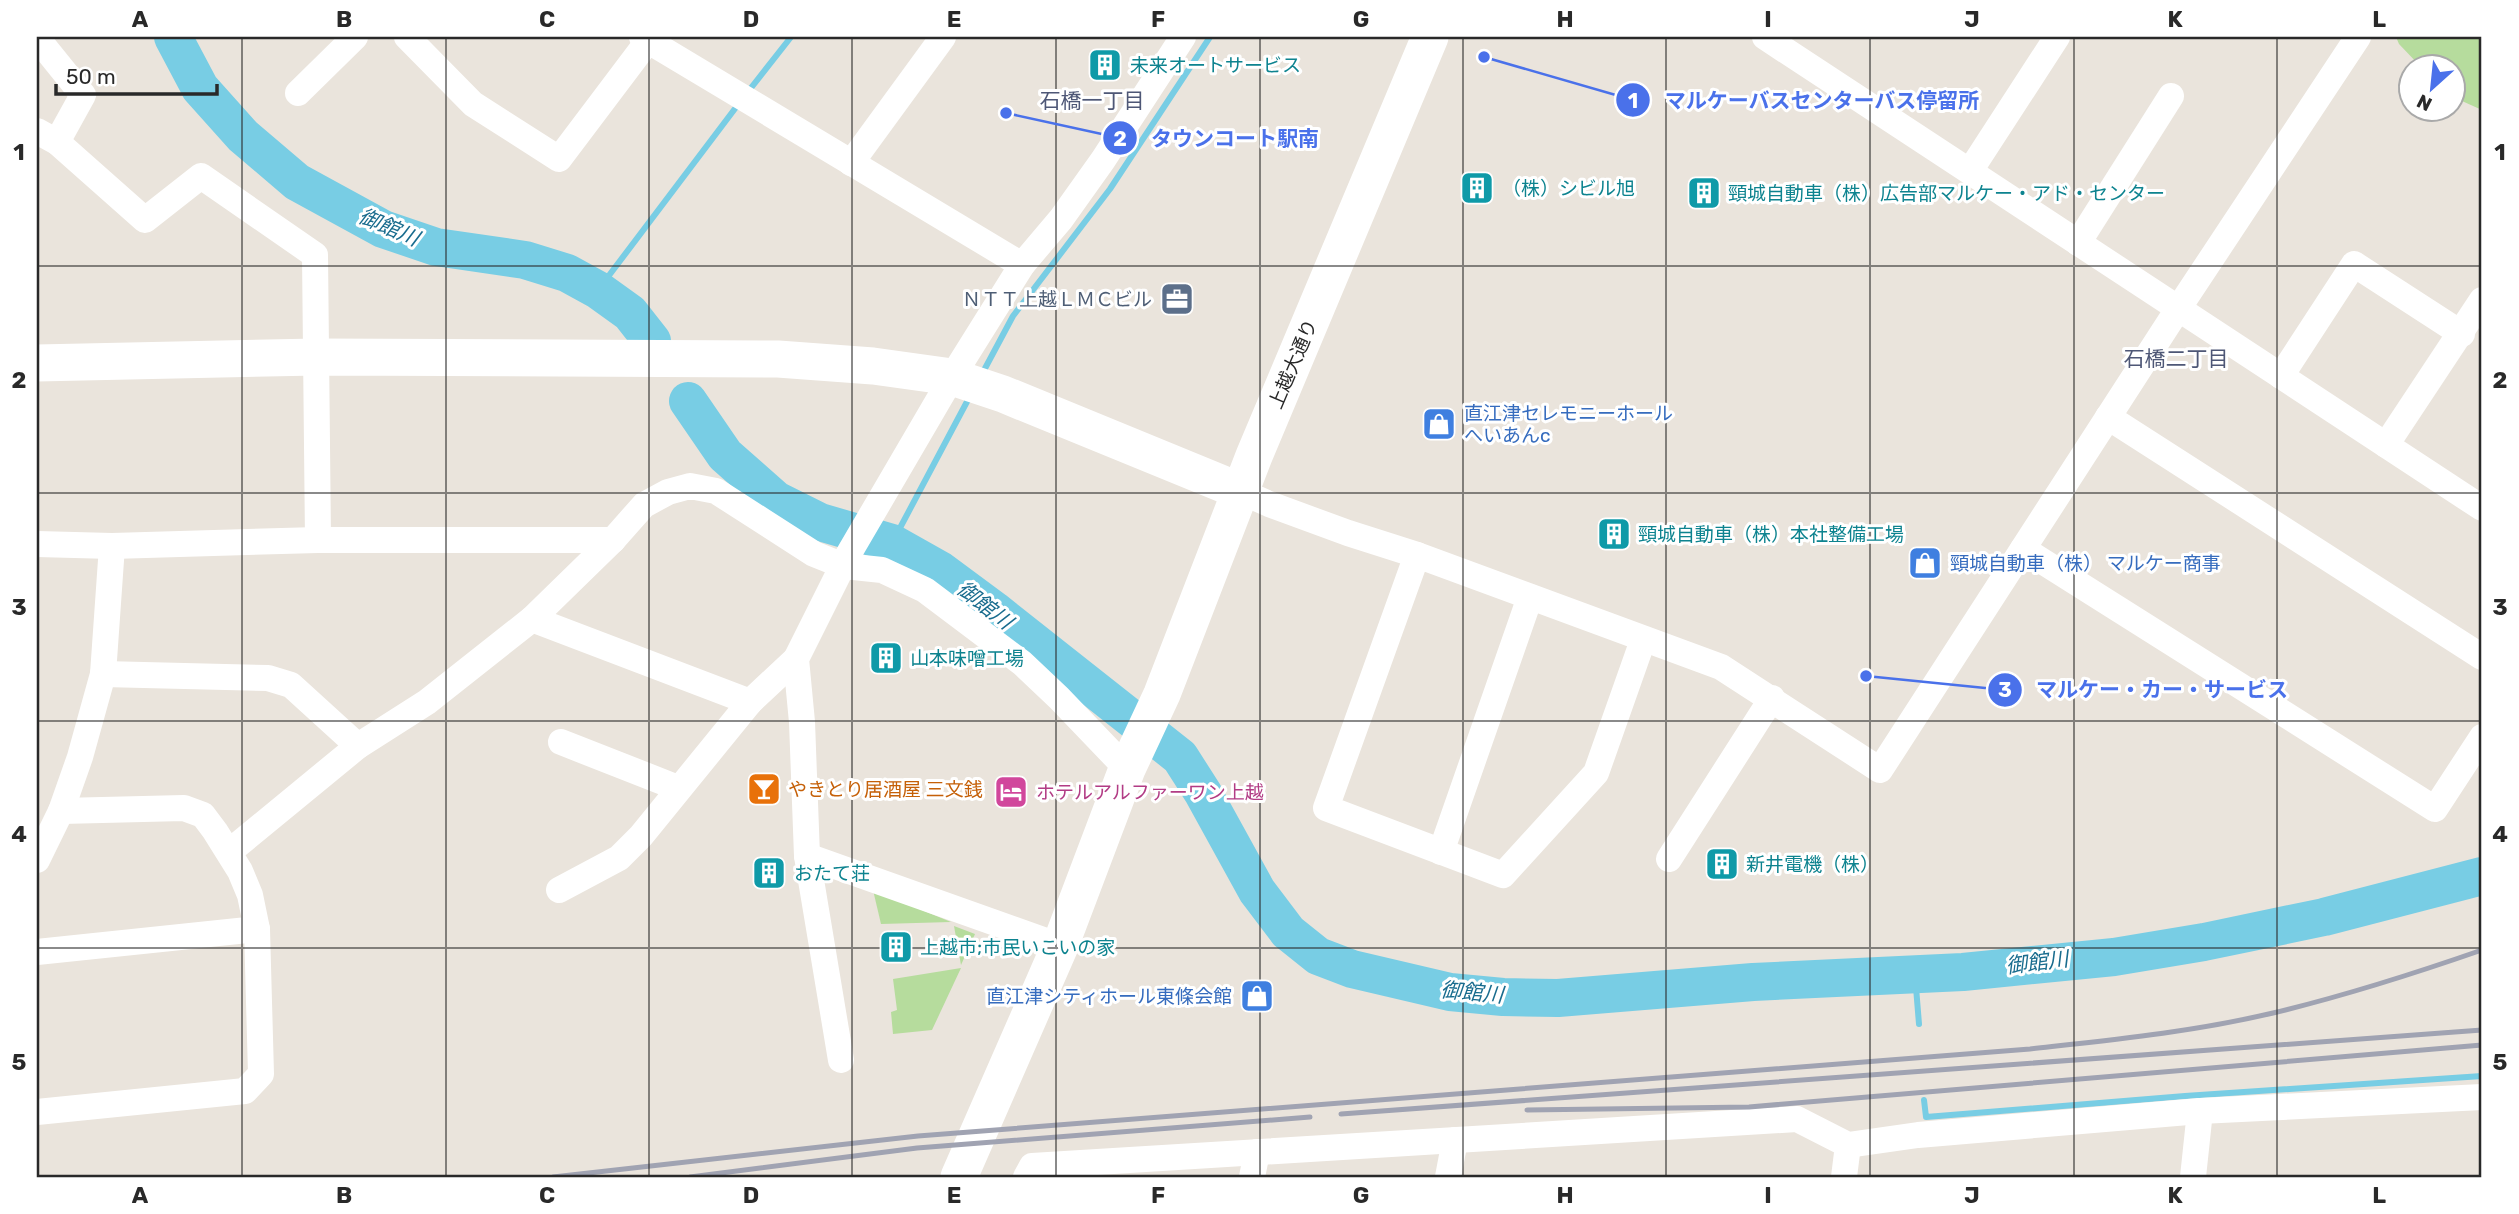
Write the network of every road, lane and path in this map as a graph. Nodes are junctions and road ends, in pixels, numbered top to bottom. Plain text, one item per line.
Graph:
1 (355, 37) edge
2 (407, 37) edge
3 (1182, 37) edge
4 (1430, 37) edge
5 (1765, 37) edge
6 (2057, 37) edge
7 (2358, 37) edge
8 (37, 38) edge
9 (645, 39) edge
10 (929, 42) edge
11 (298, 93) dead end
12 (2171, 96) dead end
13 (47, 136) edge
14 (851, 163) junction
15 (1970, 171) junction
16 (2078, 243) junction
17 (1022, 265) junction
18 (2482, 300) edge
19 (2178, 309) junction
20 (2462, 334) junction
21 (317, 357) junction
22 (37, 363) edge
23 (2281, 376) junction
24 (952, 377) junction
25 (2108, 417) junction
26 (2386, 445) junction
27 (1240, 491) junction
28 (2482, 508) edge
29 (318, 540) junction
30 (613, 540) junction
31 (37, 544) edge
32 (112, 547) junction
33 (2023, 549) junction
34 (1416, 555) junction
35 (846, 561) junction
36 (1530, 597) junction
37 (532, 619) junction
38 (1643, 640) junction
39 (2482, 657) edge
40 (796, 659) junction
41 (103, 674) junction
42 (1772, 698) junction
43 (750, 702) junction
44 (2482, 737) edge
45 (561, 742) dead end
46 (358, 746) junction
47 (1131, 761) junction
48 (678, 788) junction
49 (61, 811) junction
50 (229, 852) junction
51 (1441, 852) junction
52 (807, 856) junction
53 (1669, 859) dead end
54 (37, 860) edge
55 (559, 890) dead end
56 (257, 929) junction
57 (1060, 946) junction
58 (37, 952) edge
59 (841, 1060) dead end
60 (2482, 1097) edge
61 (2200, 1111) junction
62 (37, 1112) edge
63 (1455, 1140) junction
64 (1848, 1145) junction
65 (1255, 1165) edge
66 (960, 1174) edge
67 (1026, 1177) edge
68 (1448, 1177) edge
69 (1844, 1177) edge
70 (2193, 1177) edge

1 - 11 street
2 - 9 street
3 - 17 street
4 - 27 street, 上越大通り
5 - 15 street
6 - 15 street
7 - 19 street
8 - 13 street
9 - 14 street
10 - 14 street
12 - 16 street
13 - 21 street
14 - 17 street
15 - 16 street
16 - 19 street
17 - 24 street
18 - 20 street
19 - 23 street
19 - 25 street
20 - 23 street
20 - 26 street
21 - 22 street
21 - 24 street
21 - 29 street
23 - 26 street
24 - 27 street
24 - 35 street
25 - 33 street
25 - 39 street
26 - 28 street
27 - 34 street
27 - 47 street, 上越大通り
29 - 30 street
29 - 32 street
30 - 35 street
30 - 37 street
31 - 32 street
32 - 41 street
33 - 42 street
33 - 44 street
34 - 36 street
34 - 51 street
35 - 40 street
35 - 47 street
36 - 38 street
36 - 51 street
37 - 43 street
37 - 46 street
38 - 42 street
38 - 51 street
40 - 43 street
40 - 52 street
41 - 46 street
41 - 49 street
42 - 53 street
43 - 48 street
45 - 48 street
46 - 50 street
47 - 57 street
48 - 55 street
49 - 50 street
49 - 54 street
50 - 56 street
52 - 57 street
52 - 59 street
56 - 58 street
56 - 62 street
57 - 66 street
60 - 61 street
61 - 64 street
61 - 70 street
63 - 64 street
63 - 65 street
63 - 68 street
64 - 69 street
65 - 67 street

